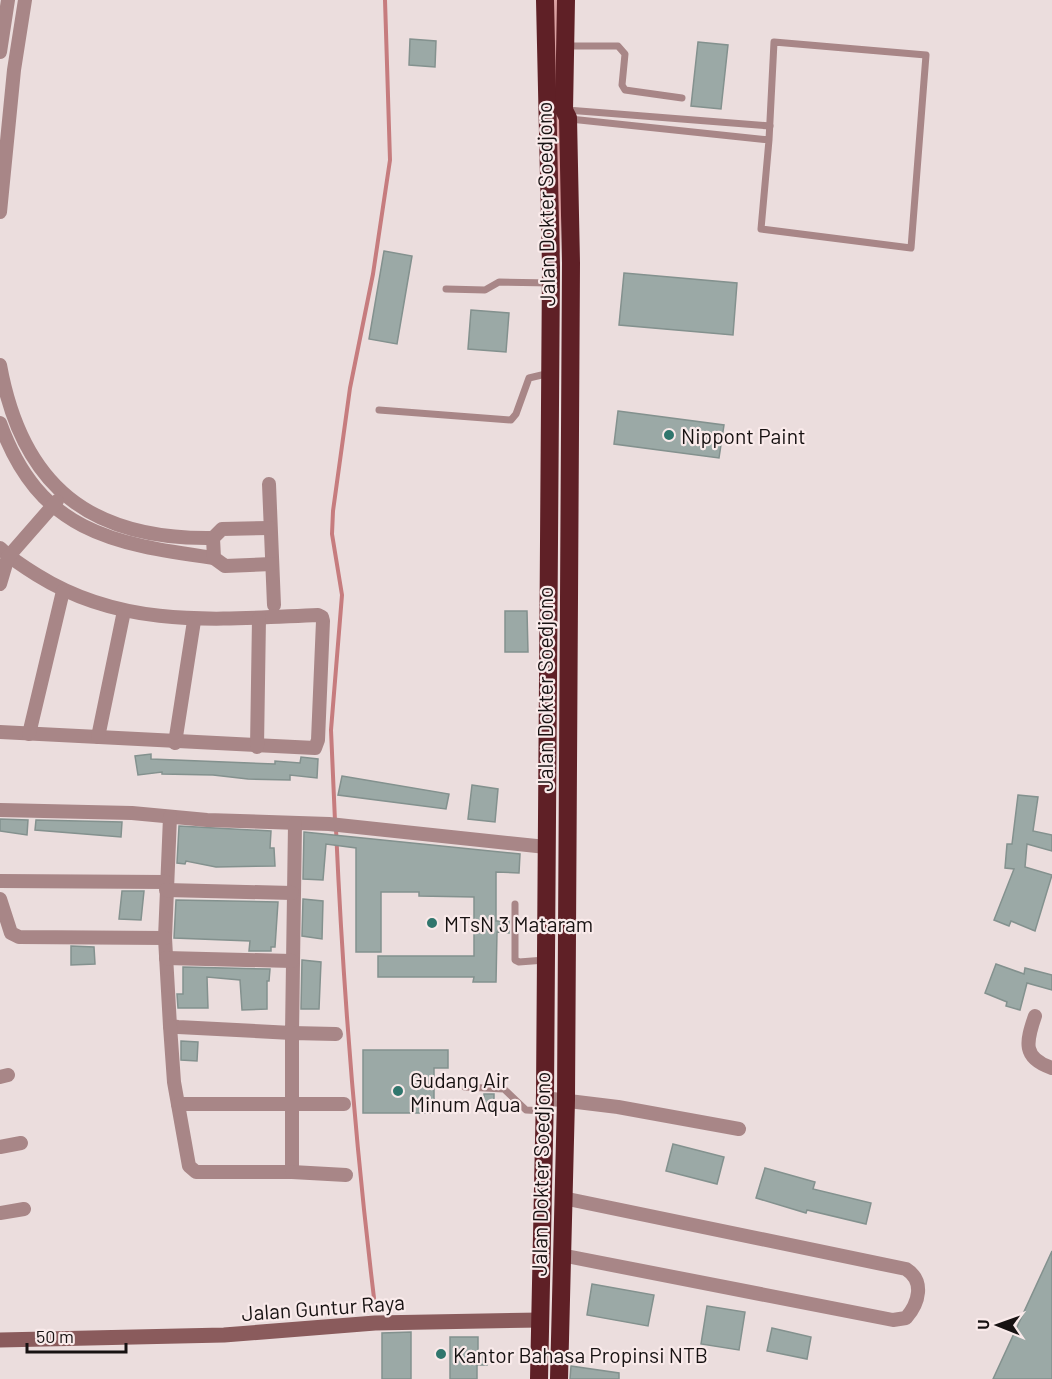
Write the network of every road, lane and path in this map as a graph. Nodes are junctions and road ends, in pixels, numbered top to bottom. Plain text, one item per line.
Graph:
1 (8, 0) edge
2 (25, 0) edge
3 (545, 0) edge
4 (566, 0) edge
5 (5, 19) junction
6 (21, 21) junction
7 (567, 46) junction
8 (0, 52) edge
9 (681, 98) dead end
10 (566, 114) junction
11 (770, 126) junction
12 (769, 140) junction
13 (0, 212) edge
14 (571, 263) junction
15 (551, 282) junction
16 (446, 289) dead end
17 (570, 293) junction
18 (0, 365) edge
19 (550, 373) junction
20 (379, 410) dead end
21 (0, 423) edge
22 (269, 484) dead end
23 (63, 495) junction
24 (52, 507) junction
25 (270, 528) junction
26 (213, 538) junction
27 (4, 553) edge
28 (214, 558) junction
29 (272, 564) junction
30 (0, 585) edge
31 (63, 591) junction
32 (547, 602) junction
33 (567, 602) junction
34 (274, 605) dead end
35 (124, 611) junction
36 (259, 618) junction
37 (194, 621) junction
38 (547, 635) junction
39 (567, 635) junction
40 (0, 732) edge
41 (29, 734) junction
42 (98, 737) junction
43 (175, 743) junction
44 (257, 747) junction
45 (0, 810) edge
46 (170, 817) junction
47 (295, 824) junction
48 (546, 847) junction
49 (0, 881) edge
50 (166, 886) junction
51 (292, 893) junction
52 (0, 899) edge
53 (515, 904) dead end
54 (165, 938) junction
55 (166, 958) junction
56 (545, 960) junction
57 (292, 961) junction
58 (1035, 1016) dead end
59 (170, 1026) junction
60 (292, 1033) junction
61 (336, 1034) dead end
62 (1052, 1068) edge
63 (465, 1088) dead end
64 (570, 1101) junction
65 (178, 1104) junction
66 (291, 1104) junction
67 (344, 1104) dead end
68 (544, 1104) junction
69 (739, 1129) dead end
70 (21, 1143) dead end
71 (0, 1147) edge
72 (292, 1172) junction
73 (346, 1174) dead end
74 (569, 1199) junction
75 (24, 1209) dead end
76 (0, 1213) edge
77 (566, 1256) junction
78 (541, 1320) junction
79 (0, 1340) edge
80 (539, 1379) edge
81 (559, 1379) edge

1 - 5 street
2 - 6 street
3 - 15 highway, Jalan Dokter Soedjono
4 - 7 highway, Jalan Dokter Soedjono
5 - 6 street
5 - 8 street
6 - 13 street
7 - 9 lane
7 - 10 highway, Jalan Dokter Soedjono
10 - 11 lane
10 - 12 lane
10 - 14 highway, Jalan Dokter Soedjono
11 - 12 lane
11 - 12 lane
14 - 15 highway
14 - 17 highway, Jalan Dokter Soedjono
15 - 16 lane
15 - 17 highway
15 - 19 highway, Jalan Dokter Soedjono
17 - 33 highway, Jalan Dokter Soedjono
18 - 23 street
19 - 20 lane
19 - 32 highway, Jalan Dokter Soedjono
21 - 24 street
22 - 25 street
23 - 24 street
23 - 26 street
24 - 27 street
24 - 28 street
25 - 26 street
25 - 29 street
26 - 28 street
27 - 30 street
27 - 31 street
28 - 29 street
29 - 34 street
31 - 35 street
31 - 41 street
32 - 33 highway
32 - 38 highway, Jalan Dokter Soedjono
33 - 39 highway, Jalan Dokter Soedjono
35 - 37 street
35 - 42 street
36 - 37 street
36 - 44 street
36 - 44 street
37 - 43 street
38 - 39 highway
38 - 48 highway, Jalan Dokter Soedjono
39 - 64 highway, Jalan Dokter Soedjono
40 - 41 street
41 - 42 street
42 - 43 street
43 - 44 street
45 - 46 street
46 - 47 street
46 - 50 street
47 - 48 street
47 - 51 street
48 - 56 highway, Jalan Dokter Soedjono
49 - 50 street
50 - 51 street
50 - 54 street
51 - 57 street
52 - 54 street
53 - 56 lane
54 - 55 street
55 - 57 street
55 - 59 street
56 - 68 highway, Jalan Dokter Soedjono
57 - 60 street
58 - 62 street
59 - 60 street
59 - 65 street
60 - 61 street
60 - 66 street
63 - 68 lane
64 - 68 street
64 - 69 street
64 - 74 highway, Jalan Dokter Soedjono
65 - 66 street
65 - 72 street
66 - 67 street
66 - 72 street
68 - 78 highway, Jalan Dokter Soedjono
70 - 71 street
72 - 73 street
74 - 77 highway, Jalan Dokter Soedjono
74 - 77 street
75 - 76 street
77 - 81 highway, Jalan Dokter Soedjono
78 - 79 street, Jalan Guntur Raya
78 - 80 highway, Jalan Dokter Soedjono

